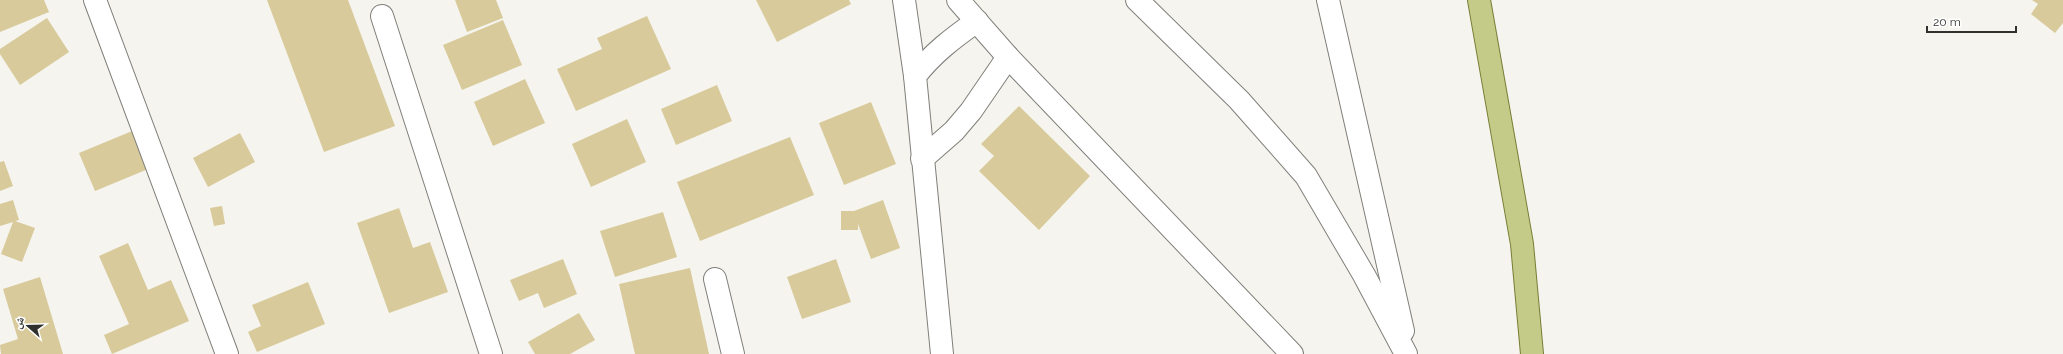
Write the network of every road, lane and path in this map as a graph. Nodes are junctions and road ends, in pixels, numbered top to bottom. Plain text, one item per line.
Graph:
1 (95, 0) edge
2 (904, 0) edge
3 (958, 0) edge
4 (1137, 0) edge
5 (1328, 0) edge
6 (1479, 0) edge
7 (382, 16) dead end
8 (976, 21) junction
9 (1008, 57) junction
10 (915, 76) junction
11 (922, 159) junction
12 (715, 279) dead end
13 (227, 354) edge
14 (491, 354) edge
15 (732, 354) edge
16 (942, 354) edge
17 (1292, 354) edge
18 (1407, 354) edge
19 (1532, 354) edge

1 - 13 street
2 - 10 street
3 - 8 street
4 - 18 street
5 - 18 street
6 - 19 main road
7 - 14 street
8 - 9 street
8 - 10 street
9 - 11 street
9 - 17 street
10 - 11 street
11 - 16 street
12 - 15 street

